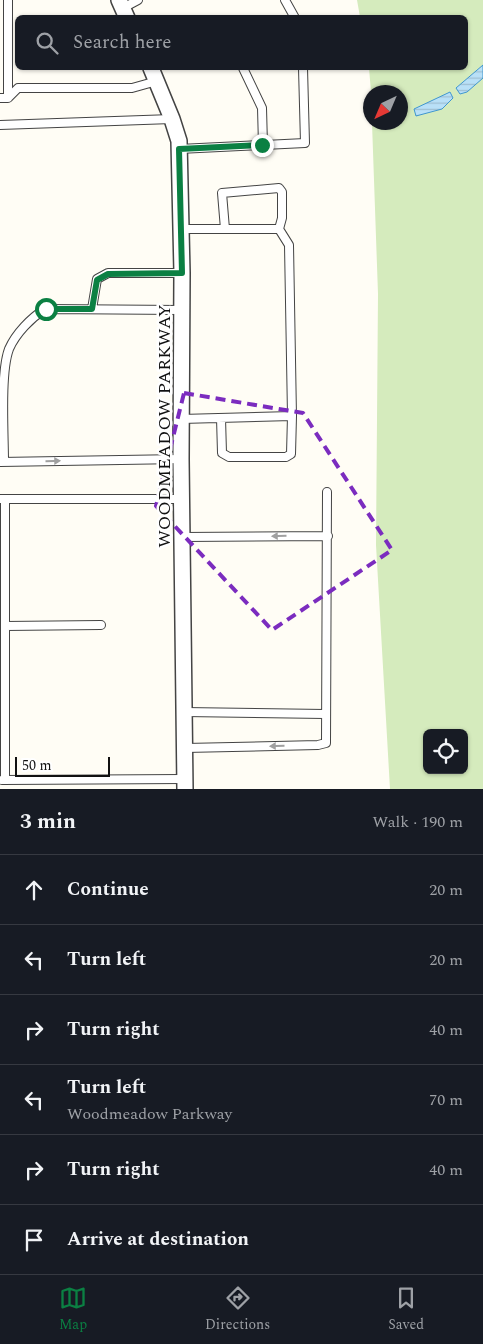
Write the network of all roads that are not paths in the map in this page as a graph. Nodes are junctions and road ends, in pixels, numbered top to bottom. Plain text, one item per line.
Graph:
1 (8, 0) edge
2 (138, 0) edge
3 (285, 0) edge
4 (123, 8) edge
5 (293, 15) edge
6 (244, 70) edge
7 (303, 70) edge
8 (154, 74) edge
9 (4, 98) edge
10 (172, 119) junction
11 (0, 124) edge
12 (262, 145) junction
13 (179, 149) junction
14 (181, 229) junction
15 (225, 229) junction
16 (279, 229) junction
17 (182, 273) junction
18 (92, 309) junction
19 (182, 310) junction
20 (292, 416) junction
21 (221, 418) junction
22 (182, 419) junction
23 (181, 459) junction
24 (2, 462) edge
25 (327, 492) dead end
26 (3, 499) edge
27 (182, 499) junction
28 (328, 536) junction
29 (183, 537) junction
30 (101, 625) dead end
31 (5, 626) junction
32 (184, 712) junction
33 (325, 714) junction
34 (184, 748) junction
35 (2, 780) edge
36 (185, 784) edge

1 - 9 lane
2 - 4 lane
3 - 5 lane
6 - 12 lane
7 - 12 lane
8 - 9 lane
8 - 10 street, WOODMEADOW PARKWAY
10 - 11 lane
10 - 13 street, WOODMEADOW PARKWAY
12 - 13 lane
13 - 14 street, WOODMEADOW PARKWAY
14 - 15 lane
14 - 17 street, WOODMEADOW PARKWAY
15 - 16 lane
15 - 16 lane
16 - 20 lane
17 - 18 lane
17 - 19 street, WOODMEADOW PARKWAY
18 - 19 lane
18 - 24 lane
19 - 22 street, WOODMEADOW PARKWAY
20 - 21 lane
20 - 21 lane
21 - 22 lane
22 - 23 street, WOODMEADOW PARKWAY
24 -> 23 lane
23 - 27 street, WOODMEADOW PARKWAY
25 - 28 lane
26 - 27 lane
26 - 31 lane
27 - 29 street, WOODMEADOW PARKWAY
28 -> 29 lane
28 - 33 lane
29 - 32 street, WOODMEADOW PARKWAY
30 - 31 lane
31 - 35 lane
32 - 33 lane
32 - 34 street, WOODMEADOW PARKWAY
33 -> 34 lane
34 - 36 street, WOODMEADOW PARKWAY
35 - 36 lane

